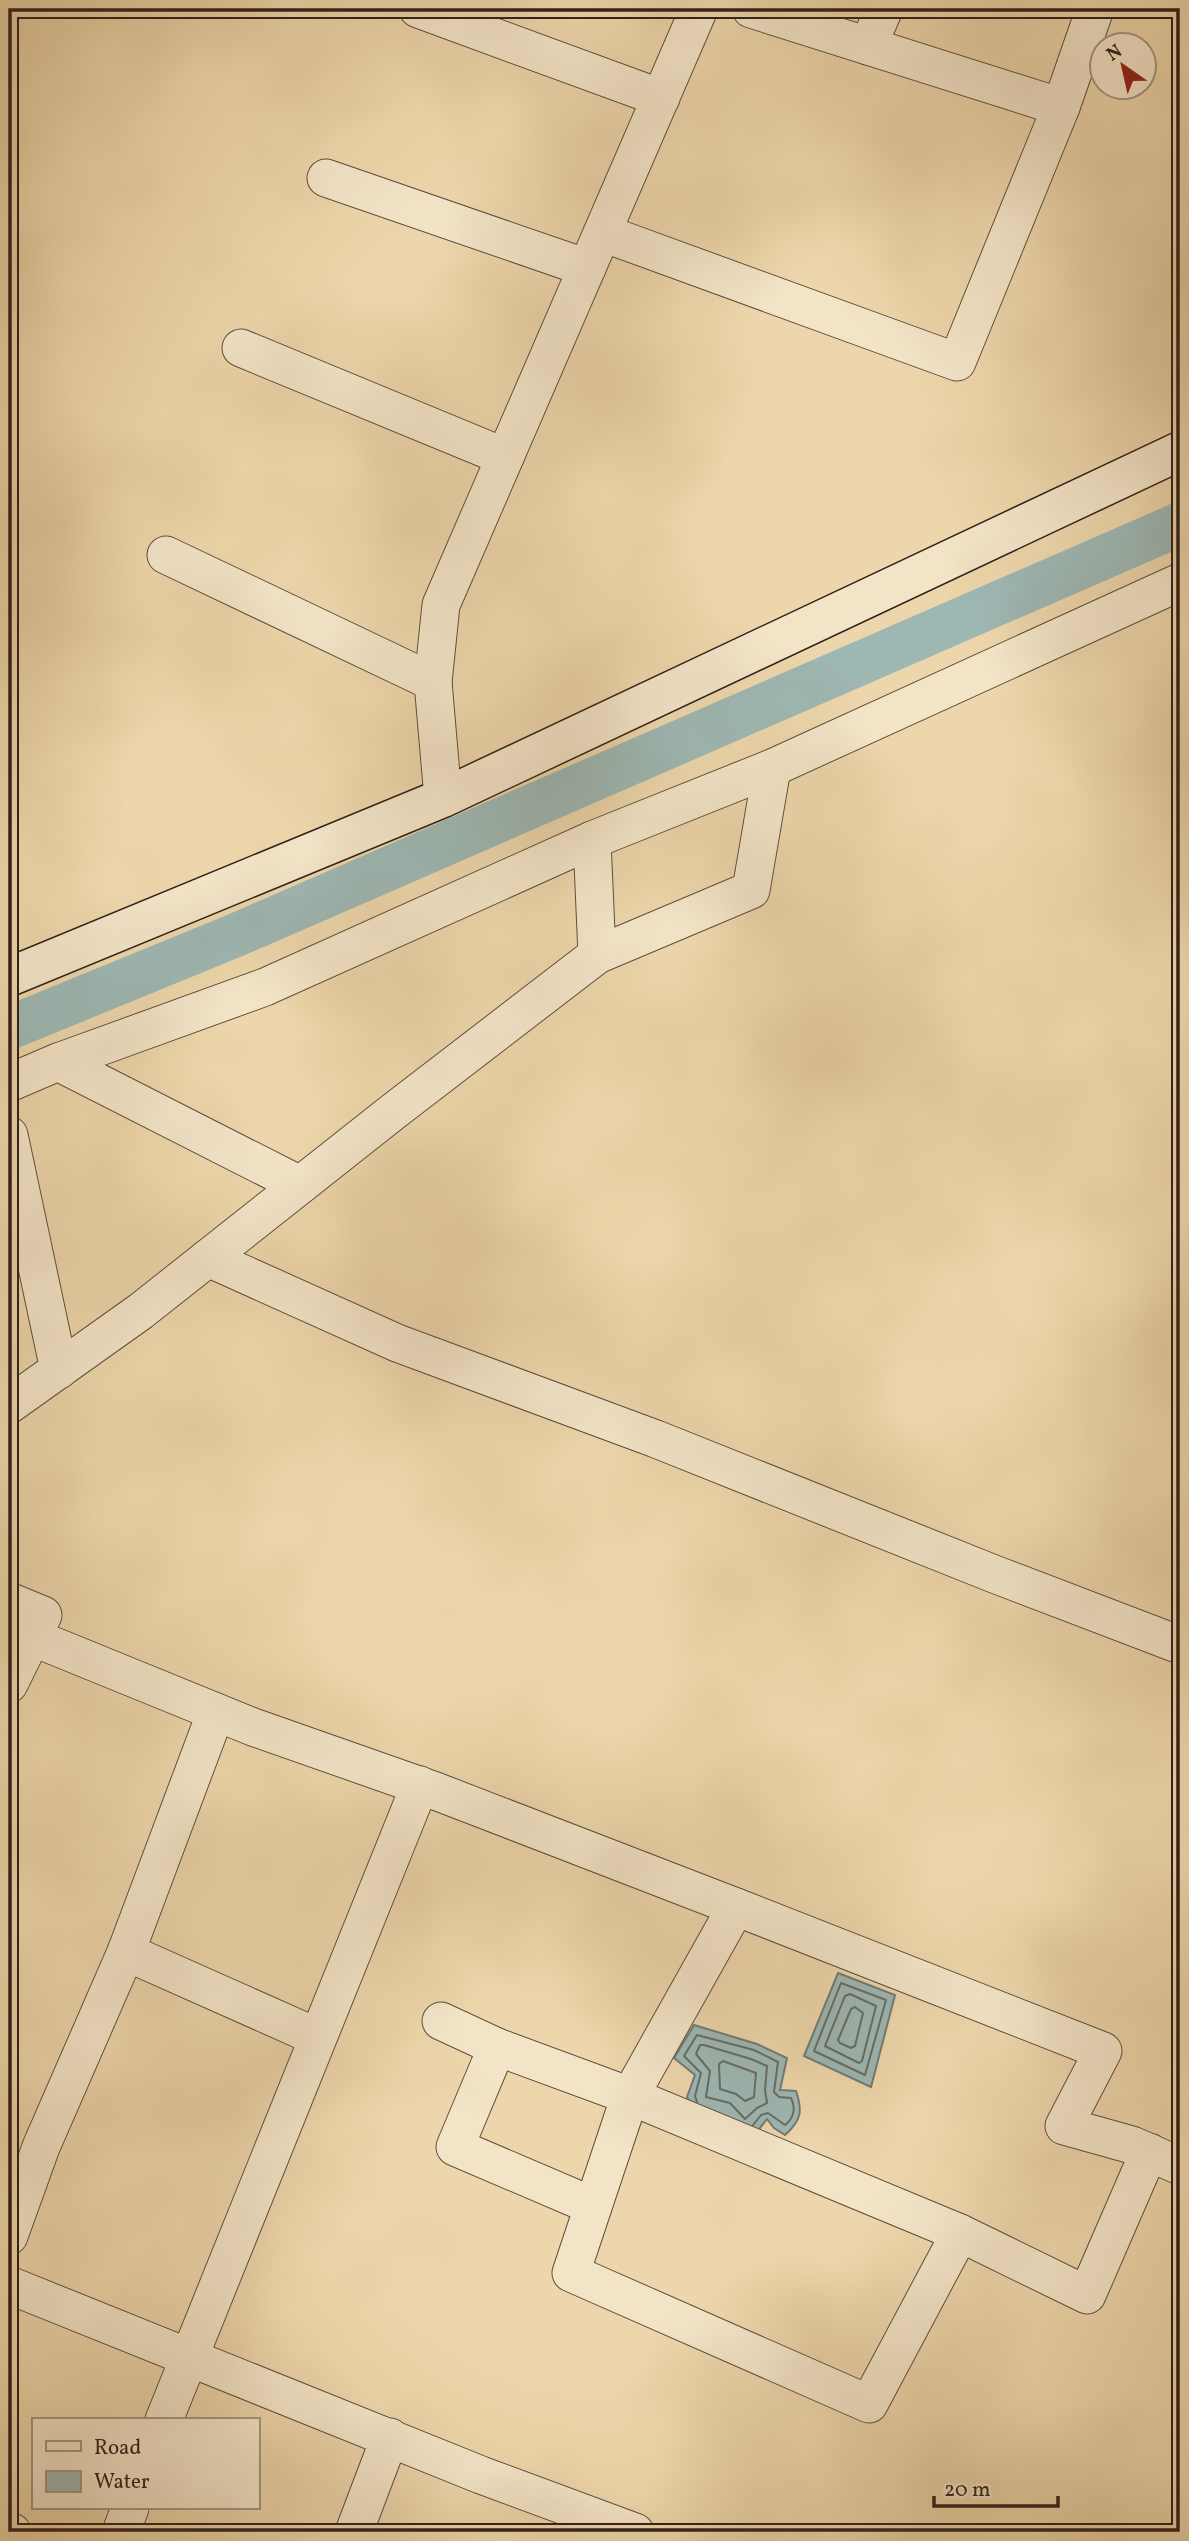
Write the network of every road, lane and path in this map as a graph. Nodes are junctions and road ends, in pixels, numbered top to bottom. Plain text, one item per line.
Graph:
1 (418, 9) edge
2 (699, 9) edge
3 (751, 9) edge
4 (884, 9) edge
5 (1095, 9) edge
6 (867, 46) junction
7 (661, 99) junction
8 (1061, 107) junction
9 (326, 178) dead end
10 (603, 233) junction
11 (587, 268) junction
12 (241, 348) dead end
13 (1180, 428) edge
14 (505, 457) junction
15 (1165, 458) edge
16 (166, 555) dead end
17 (1180, 582) edge
18 (433, 682) junction
19 (772, 768) junction
20 (443, 798) junction
21 (592, 841) junction
22 (597, 955) junction
23 (9, 977) edge
24 (58, 1062) junction
25 (9, 1083) edge
26 (9, 1135) edge
27 (300, 1185) junction
28 (208, 1258) junction
29 (59, 1370) junction
30 (9, 1405) edge
31 (9, 1601) edge
32 (32, 1637) junction
33 (1180, 1645) edge
34 (9, 1684) edge
35 (216, 1712) junction
36 (420, 1785) junction
37 (736, 1907) junction
38 (126, 1952) junction
39 (441, 2021) dead end
40 (317, 2037) junction
41 (497, 2047) junction
42 (630, 2096) junction
43 (1164, 2159) edge
44 (593, 2206) junction
45 (960, 2232) junction
46 (9, 2236) edge
47 (9, 2285) edge
48 (187, 2357) junction
49 (165, 2418) edge
50 (390, 2437) junction
51 (130, 2510) edge
52 (578, 2522) edge
53 (121, 2532) edge
54 (354, 2532) edge
55 (635, 2532) edge

1 - 7 street
2 - 7 street
3 - 6 street
4 - 6 street
5 - 8 street
6 - 8 street
7 - 10 street
8 - 10 street
9 - 11 street
10 - 11 street
11 - 14 street
12 - 14 street
13 - 15 street
14 - 18 street
15 - 20 street
16 - 18 street
17 - 19 street
18 - 20 street
19 - 21 street
19 - 22 street
20 - 23 street
21 - 22 street
21 - 24 street
22 - 27 street
24 - 25 street
24 - 27 street
26 - 29 street
27 - 28 street
28 - 29 street
28 - 33 street
29 - 30 street
31 - 32 street
32 - 34 street
32 - 35 street
35 - 36 street
35 - 38 street
36 - 37 street
36 - 40 street
37 - 42 street
37 - 43 street
38 - 40 street
38 - 46 street
39 - 41 street
40 - 48 street
41 - 42 street
41 - 44 street
42 - 44 street
42 - 45 street
43 - 45 street
44 - 45 street
47 - 48 street
48 - 49 street
48 - 50 street
50 - 52 street
50 - 54 street
51 - 53 street
52 - 55 street

